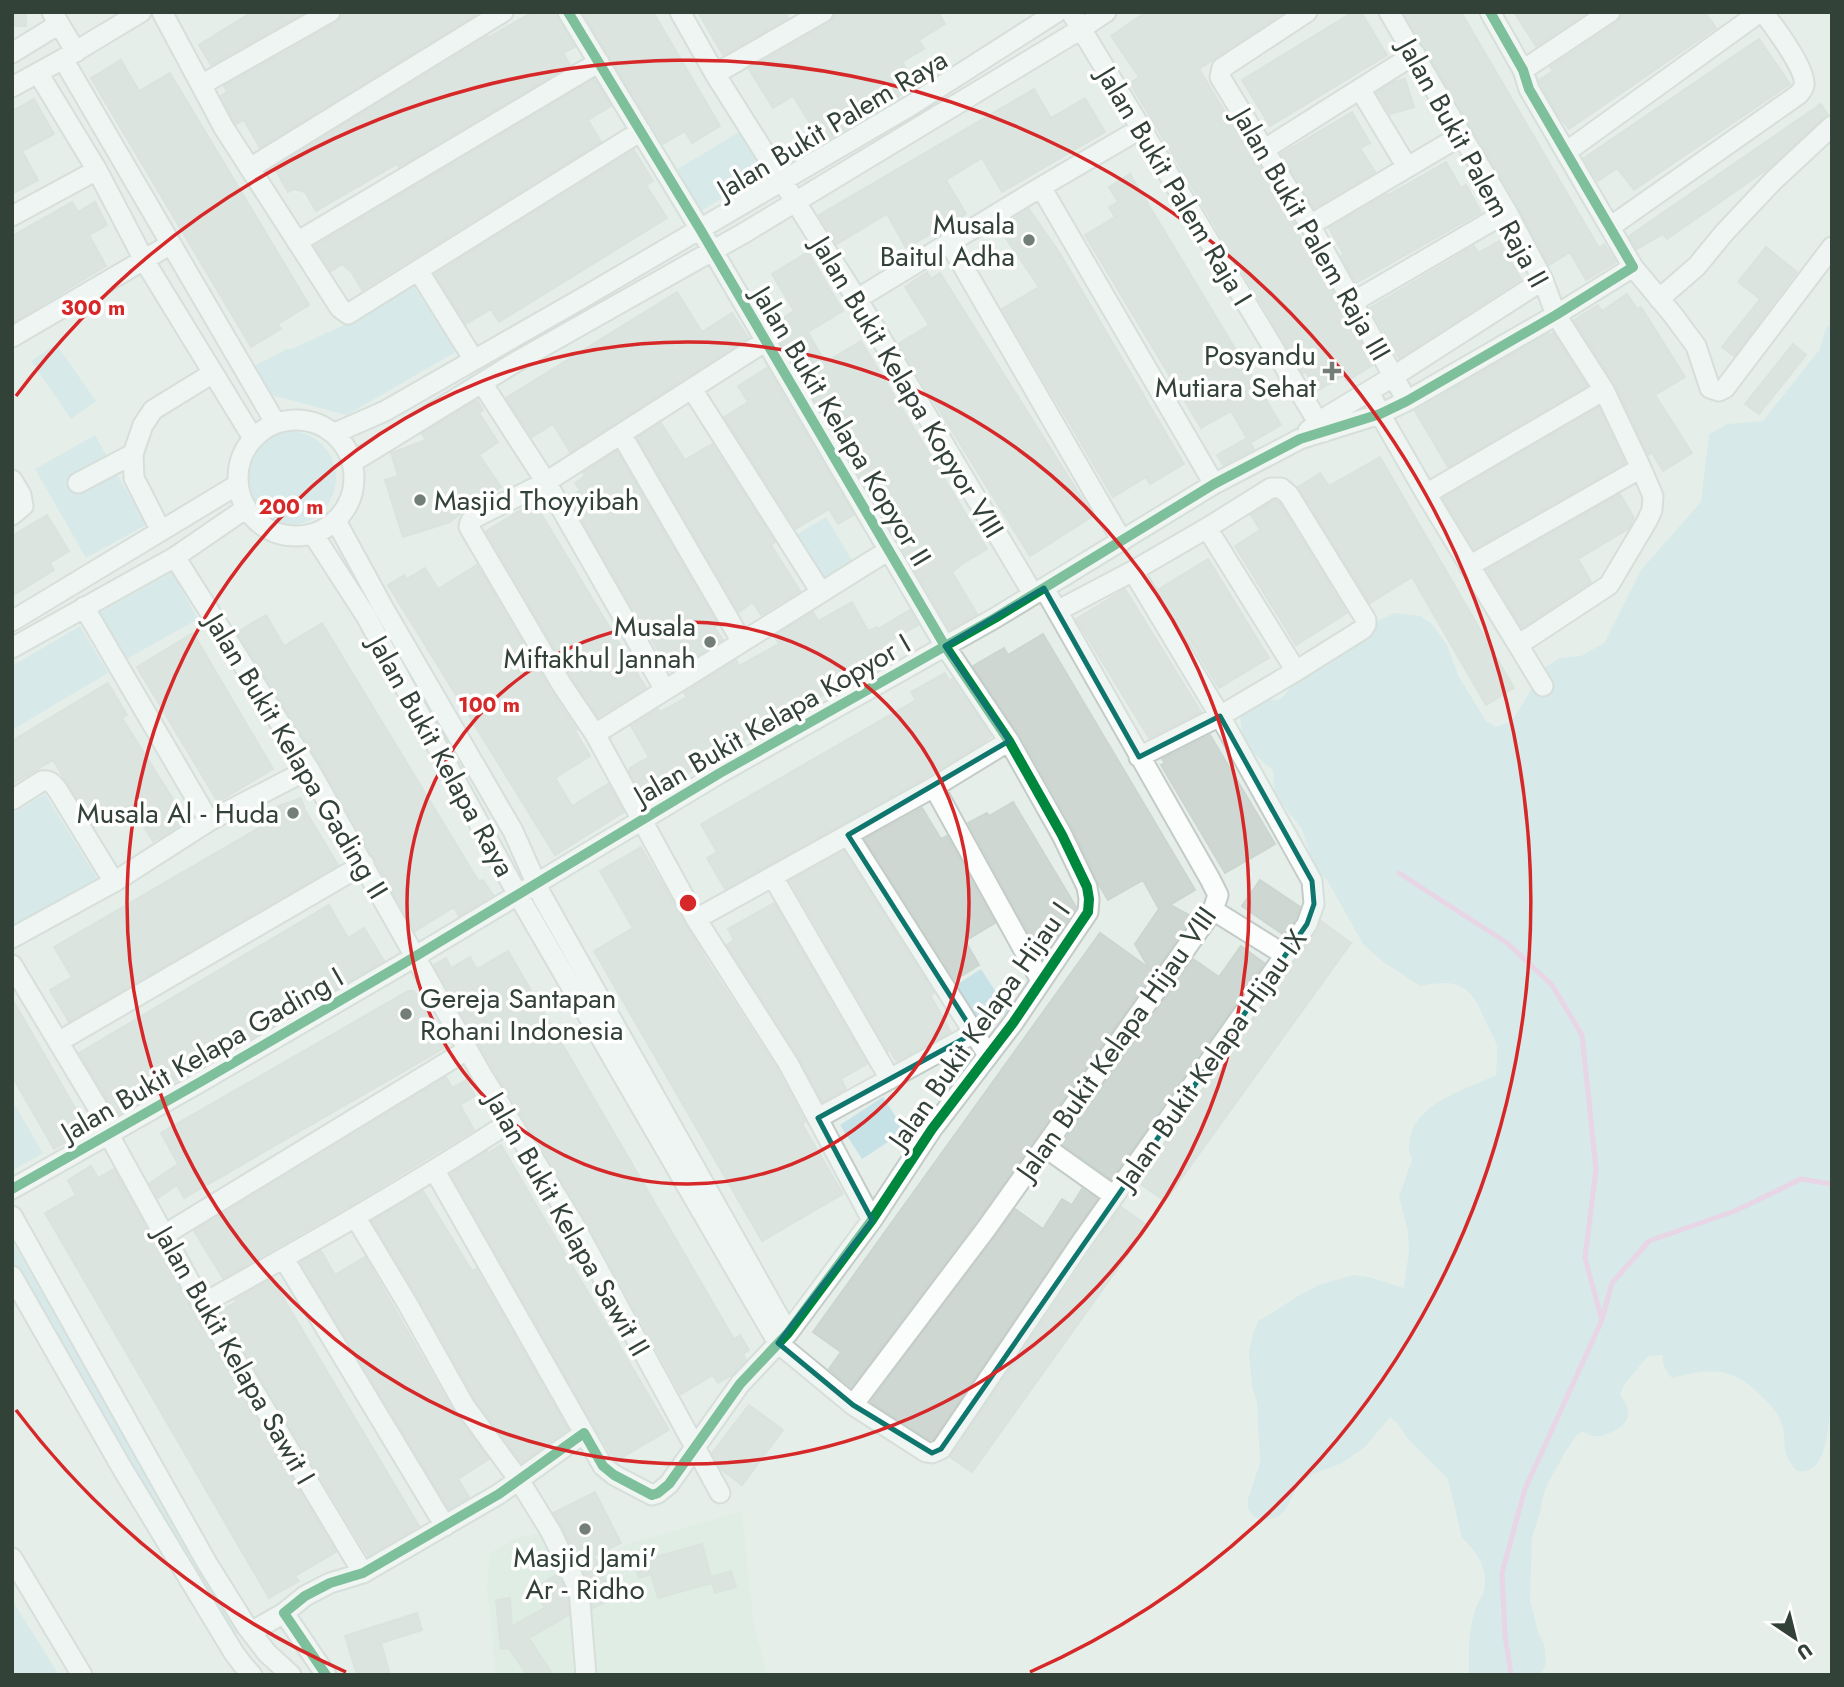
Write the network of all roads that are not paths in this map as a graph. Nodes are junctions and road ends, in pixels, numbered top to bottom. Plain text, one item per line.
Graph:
1 (141, 12) edge
2 (162, 12) edge
3 (330, 12) edge
4 (503, 12) edge
5 (568, 12) edge
6 (680, 12) edge
7 (1057, 12) edge
8 (1071, 12) edge
9 (1106, 12) edge
10 (1307, 12) edge
11 (1389, 12) edge
12 (1490, 12) edge
13 (1610, 12) edge
14 (1762, 12) edge
15 (814, 14) edge
16 (56, 18) edge
17 (1736, 19) edge
18 (1081, 29) junction
19 (12, 53) edge
20 (1415, 54) junction
21 (69, 55) junction
22 (599, 62) junction
23 (1523, 70) junction
24 (37, 74) junction
25 (715, 74) junction
26 (201, 85) junction
27 (12, 88) edge
28 (1360, 89) junction
29 (1832, 126) edge
30 (1140, 130) junction
31 (640, 131) junction
32 (1461, 135) junction
33 (1265, 149) junction
34 (1566, 152) junction
35 (1407, 167) junction
36 (250, 168) junction
37 (97, 170) junction
38 (782, 181) junction
39 (1041, 187) junction
40 (796, 202) junction
41 (1507, 212) junction
42 (12, 216) edge
43 (1310, 225) junction
44 (1610, 227) junction
45 (700, 229) junction
46 (297, 242) junction
47 (949, 242) junction
48 (171, 244) junction
49 (1832, 247) edge
50 (713, 250) junction
51 (1629, 259) junction
52 (144, 260) junction
53 (418, 270) junction
54 (1543, 280) junction
55 (857, 299) junction
56 (1659, 299) junction
57 (579, 300) junction
58 (1353, 302) junction
59 (1556, 315) junction
60 (589, 321) junction
61 (12, 337) edge
62 (766, 341) junction
63 (474, 360) junction
64 (213, 373) junction
65 (1394, 376) junction
66 (482, 383) junction
67 (692, 389) junction
68 (1604, 390) junction
69 (1369, 391) junction
70 (1407, 401) junction
71 (1380, 414) junction
72 (275, 422) junction
73 (1321, 427) junction
74 (335, 433) junction
75 (621, 435) junction
76 (253, 438) junction
77 (133, 454) junction
78 (353, 462) junction
79 (1642, 468) junction
80 (12, 481) edge
81 (546, 482) junction
82 (78, 483) dead end
83 (1214, 484) junction
84 (237, 485) junction
85 (1426, 494) junction
86 (246, 509) junction
87 (12, 515) edge
88 (336, 521) junction
89 (1207, 528) junction
90 (161, 531) junction
91 (313, 534) junction
92 (1122, 541) junction
93 (889, 550) junction
94 (175, 556) junction
95 (1469, 566) junction
96 (1133, 571) junction
97 (1039, 591) junction
98 (821, 592) junction
99 (83, 607) junction
100 (1057, 611) junction
101 (12, 621) edge
102 (742, 642) junction
103 (1518, 645) junction
104 (946, 646) junction
105 (12, 648) edge
106 (1296, 671) junction
107 (1543, 686) dead end
108 (665, 690) junction
109 (1220, 716) junction
110 (595, 734) junction
111 (1009, 741) junction
112 (1139, 757) junction
113 (309, 769) junction
114 (934, 787) junction
115 (12, 800) edge
116 (209, 821) junction
117 (641, 821) junction
118 (848, 835) junction
119 (364, 864) junction
120 (773, 877) junction
121 (114, 883) junction
122 (536, 883) junction
123 (518, 895) junction
124 (1213, 910) junction
125 (696, 919) junction
126 (12, 937) edge
127 (1285, 955) junction
128 (414, 957) junction
129 (12, 965) edge
130 (1041, 981) junction
131 (974, 1033) junction
132 (58, 1042) junction
133 (467, 1050) junction
134 (988, 1055) junction
135 (890, 1079) junction
136 (818, 1118) junction
137 (510, 1122) junction
138 (109, 1135) junction
139 (667, 1135) junction
140 (1045, 1147) junction
141 (435, 1171) junction
142 (12, 1189) edge
143 (1114, 1196) junction
144 (12, 1216) edge
145 (356, 1218) junction
146 (872, 1220) junction
147 (164, 1235) junction
148 (284, 1259) junction
149 (12, 1276) edge
150 (202, 1304) junction
151 (783, 1338) junction
152 (852, 1405) junction
153 (583, 1433) junction
154 (695, 1448) junction
155 (519, 1480) junction
156 (720, 1493) dead end
157 (444, 1526) junction
158 (12, 1558) edge
159 (363, 1573) junction
160 (284, 1613) junction
161 (251, 1632) junction
162 (82, 1675) edge
163 (252, 1675) edge
164 (291, 1675) edge
165 (326, 1675) edge
166 (586, 1675) edge

1 - 21 street
2 - 26 street
3 - 26 street
4 - 36 street
5 - 22 street, Jalan Bukit Kelapa Kopyor II
6 - 25 street, Jalan Bukit Kelapa Kopyor VIII
7 - 38 street, Jalan Bukit Palem Raya
8 - 18 street, Jalan Bukit Palem Raja I
9 - 18 street, Jalan Bukit Palem Raya
10 - 33 street, Jalan Bukit Palem Raja III
11 - 20 street, Jalan Bukit Palem Raja II
12 - 23 street
13 - 23 street
14 - 17 street
14 - 44 street
15 - 25 street
16 - 19 street
16 - 21 street
17 - 34 street
18 - 30 street, Jalan Bukit Palem Raja I
18 - 40 street, Jalan Bukit Palem Raya
20 - 28 street
20 - 32 street, Jalan Bukit Palem Raja II
21 - 24 street
21 - 48 street
22 - 31 street, Jalan Bukit Kelapa Kopyor II
22 - 46 street
23 - 34 street
24 - 27 street
24 - 37 street
25 - 38 street, Jalan Bukit Kelapa Kopyor VIII
26 - 36 street
28 - 33 street
28 - 35 street
29 - 56 street
30 - 39 street
30 - 73 street, Jalan Bukit Palem Raja I
31 - 45 street, Jalan Bukit Kelapa Kopyor II
31 - 53 street
32 - 35 street
32 - 41 street, Jalan Bukit Palem Raja II
33 - 43 street, Jalan Bukit Palem Raja III
34 - 44 street
35 - 43 street
36 - 46 street
37 - 42 street
37 - 52 street
38 - 40 street, Jalan Bukit Kelapa Kopyor VIII
38 - 45 street, Jalan Bukit Palem Raya
39 - 47 street
39 - 83 street
40 - 50 street, Jalan Bukit Palem Raya
40 - 55 street, Jalan Bukit Kelapa Kopyor VIII
41 - 54 street, Jalan Bukit Palem Raja II
41 - 58 street
43 - 58 street, Jalan Bukit Palem Raja III
44 - 51 street
45 - 50 street, Jalan Bukit Kelapa Kopyor II
45 - 57 street, Jalan Bukit Palem Raya
46 - 53 street
47 - 55 street
47 - 92 street
48 - 52 street
48 - 72 street
49 - 56 street
50 - 60 street, Jalan Bukit Palem Raya
50 - 62 street, Jalan Bukit Kelapa Kopyor II
51 - 56 street
51 - 59 street
52 - 61 street
52 - 64 street
53 - 63 street
54 - 59 street, Jalan Bukit Palem Raja II
54 - 65 street
55 - 97 street, Jalan Bukit Kelapa Kopyor VIII
57 - 60 street
57 - 63 street, Jalan Bukit Palem Raya
58 - 65 street, Jalan Bukit Palem Raja III
59 - 68 street, Jalan Bukit Palem Raja II
59 - 70 street
60 - 66 street, Jalan Bukit Palem Raya
62 - 67 street
62 - 93 street, Jalan Bukit Kelapa Kopyor II
63 - 74 street, Jalan Bukit Palem Raya
64 - 76 street
64 - 77 street
65 - 69 street
65 - 70 street, Jalan Bukit Palem Raja III
66 - 78 street, Jalan Bukit Palem Raya
66 - 81 street
67 - 75 street
67 - 98 street
68 - 79 street, Jalan Bukit Palem Raja II
68 - 85 street
69 - 71 street
69 - 73 street
70 - 71 street
71 - 73 street
71 - 85 street
72 - 74 street
72 - 76 street
73 - 83 street, Jalan Bukit Kelapa Kopyor I
74 - 78 street
75 - 81 street
75 - 102 street
76 - 84 street
77 - 82 street
77 - 90 street
78 - 88 street
79 - 95 street
79 - 103 street, Jalan Bukit Palem Raja II
80 - 87 street
81 - 108 street
81 - 110 street
83 - 92 street, Jalan Bukit Kelapa Kopyor I
84 - 86 street
84 - 90 street
85 - 95 street
86 - 91 street
86 - 94 street
88 - 91 street
88 - 122 street, Jalan Bukit Kelapa Raya
89 - 96 street
89 - 106 street
89 - 106 street
90 - 101 street
91 - 123 street, Jalan Bukit Kelapa Raya
92 - 97 street, Jalan Bukit Kelapa Kopyor I
93 - 98 street
93 - 104 street, Jalan Bukit Kelapa Kopyor II
94 - 99 street
94 - 113 street, Jalan Bukit Kelapa Gading II
95 - 103 street
96 - 100 street
96 - 109 street, Jalan Bukit Kelapa Hijau IX
97 - 100 street, Jalan Bukit Kelapa Hijau VIII
97 - 104 street, Jalan Bukit Kelapa Kopyor I
98 - 102 street
99 - 105 street
99 - 116 street
100 - 112 street, Jalan Bukit Kelapa Hijau VIII
102 - 108 street
103 - 107 street
104 - 111 street, Jalan Bukit Kelapa Hijau I
104 - 117 street, Jalan Bukit Kelapa Kopyor I
106 - 109 street
108 - 110 street
109 - 112 street
109 - 127 street, Jalan Bukit Kelapa Hijau IX
110 - 117 street
111 - 114 street
111 - 130 street, Jalan Bukit Kelapa Hijau I
112 - 124 street, Jalan Bukit Kelapa Hijau VIII
113 - 116 street
113 - 119 street, Jalan Bukit Kelapa Gading II
114 - 118 street
114 - 130 street
115 - 121 street
116 - 121 street
117 - 122 street, Jalan Bukit Kelapa Kopyor I
117 - 125 street
118 - 120 street
118 - 131 street
119 - 128 street, Jalan Bukit Kelapa Gading II
119 - 132 street
120 - 125 street
120 - 135 street
121 - 126 street
122 - 123 street, Jalan Bukit Kelapa Kopyor I
122 - 139 street, Jalan Bukit Kelapa Raya
123 - 128 street, Jalan Bukit Kelapa Kopyor I
123 - 139 street, Jalan Bukit Kelapa Raya
124 - 127 street
124 - 140 street, Jalan Bukit Kelapa Hijau VIII
125 - 136 street
127 - 143 street, Jalan Bukit Kelapa Hijau IX
128 - 133 street, Jalan Bukit Kelapa Sawit II
128 - 138 street, Jalan Bukit Kelapa Gading I
129 - 132 street, Jalan Bukit Kelapa Sawit I
130 - 134 street, Jalan Bukit Kelapa Hijau I
131 - 134 street
131 - 135 street
132 - 138 street, Jalan Bukit Kelapa Sawit I
133 - 137 street, Jalan Bukit Kelapa Sawit II
133 - 147 street
134 - 146 street, Jalan Bukit Kelapa Hijau I
135 - 136 street
136 - 146 street
137 - 141 street
137 - 154 street, Jalan Bukit Kelapa Sawit II
138 - 142 street, Jalan Bukit Kelapa Gading I
138 - 147 street, Jalan Bukit Kelapa Sawit I
139 - 151 street, Jalan Bukit Kelapa Raya
140 - 143 street
140 - 152 street, Jalan Bukit Kelapa Hijau VIII
141 - 145 street
141 - 153 street
143 - 152 street, Jalan Bukit Kelapa Hijau IX
144 - 161 street
145 - 148 street
145 - 155 street
146 - 151 street, Jalan Bukit Kelapa Hijau I
147 - 150 street, Jalan Bukit Kelapa Sawit I
148 - 150 street
148 - 157 street
149 - 163 street
150 - 159 street, Jalan Bukit Kelapa Sawit I
151 - 152 street
151 - 154 street, Jalan Bukit Kelapa Hijau I
153 - 154 street, Jalan Bukit Kelapa Hijau I
153 - 155 street
154 - 156 street, Jalan Bukit Kelapa Sawit II
155 - 157 street
155 - 166 street
157 - 159 street
158 - 162 street
159 - 160 street
160 - 161 street
160 - 165 street
161 - 164 street

